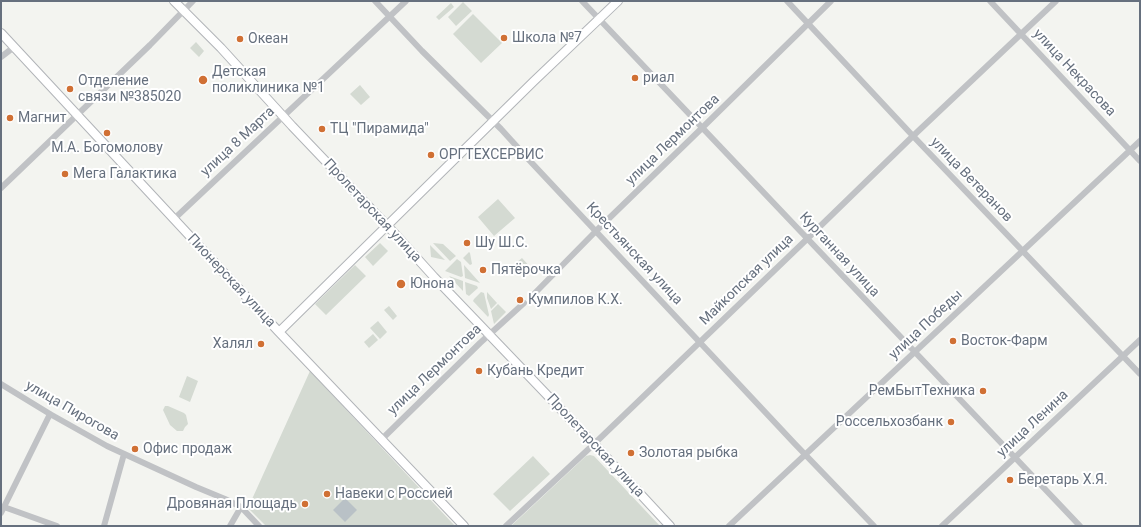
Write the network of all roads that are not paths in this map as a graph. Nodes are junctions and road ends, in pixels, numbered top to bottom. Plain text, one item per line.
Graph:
1 (174, 1) edge
2 (193, 1) edge
3 (375, 1) edge
4 (406, 1) edge
5 (582, 1) edge
6 (618, 1) edge
7 (787, 1) edge
8 (831, 1) edge
9 (990, 1) edge
10 (1056, 1) edge
11 (184, 10) junction
12 (390, 17) junction
13 (599, 20) junction
14 (808, 24) junction
15 (1, 33) edge
16 (1021, 34) junction
17 (14, 47) junction
18 (1, 57) edge
19 (78, 114) junction
20 (283, 116) junction
21 (494, 121) junction
22 (702, 128) junction
23 (913, 136) junction
24 (1140, 141) edge
25 (1130, 150) junction
26 (1140, 161) edge
27 (1, 188) edge
28 (174, 219) junction
29 (388, 226) junction
30 (596, 231) junction
31 (807, 239) junction
32 (1023, 251) junction
33 (532, 296) dead end
34 (524, 304) dead end
35 (279, 332) junction
36 (489, 334) junction
37 (1140, 340) edge
38 (700, 342) junction
39 (915, 352) junction
40 (1122, 356) junction
41 (1140, 374) edge
42 (2, 387) edge
43 (50, 414) junction
44 (382, 439) junction
45 (594, 444) junction
46 (124, 454) junction
47 (806, 455) junction
48 (1014, 457) junction
49 (241, 507) junction
50 (3, 510) edge
51 (57, 526) edge
52 (104, 526) edge
53 (230, 526) edge
54 (259, 526) edge
55 (464, 526) edge
56 (506, 526) edge
57 (670, 526) edge
58 (728, 526) edge
59 (874, 526) edge
60 (942, 526) edge
61 (1080, 526) edge

1 - 11 main road, Пролетарская улица
2 - 11 street
3 - 12 street, Крестьянская улица
4 - 12 street, улица 8 Марта
5 - 13 street, Курганная улица
6 - 13 main road
7 - 14 street, улица Ветеранов
8 - 14 street, улица Лермонтова
9 - 16 street, улица Некрасова
10 - 16 street, Майкопская улица
11 - 19 street
11 - 20 main road, Пролетарская улица
12 - 20 street, улица 8 Марта
12 - 21 street, Крестьянская улица
13 - 21 main road
13 - 22 street, Курганная улица
14 - 22 street, улица Лермонтова
14 - 23 street, улица Ветеранов
15 - 17 main road, Пионерская улица
16 - 23 street, Майкопская улица
16 - 25 street, улица Некрасова
17 - 18 street
17 - 19 main road, Пионерская улица
19 - 27 street
19 - 28 main road, Пионерская улица
20 - 28 street, улица 8 Марта
20 - 29 main road, Пролетарская улица
21 - 29 main road
21 - 30 street, Крестьянская улица
22 - 30 street, улица Лермонтова
22 - 31 street, Курганная улица
23 - 31 street, Майкопская улица
23 - 32 street, улица Ветеранов
24 - 25 street, улица Победы
25 - 26 street, улица Некрасова
25 - 32 street, улица Победы
28 - 35 main road, Пионерская улица
29 - 35 main road
29 - 36 main road, Пролетарская улица
30 - 33 street, улица Лермонтова
30 - 38 street, Крестьянская улица
31 - 38 street, Майкопская улица
31 - 39 street, Курганная улица
32 - 39 street, улица Победы
32 - 40 street, улица Ветеранов
34 - 36 street, улица Лермонтова
35 - 44 main road, Пионерская улица
36 - 44 street, улица Лермонтова
36 - 45 main road, Пролетарская улица
37 - 40 street, улица Ленина
38 - 45 street, Майкопская улица
38 - 47 street, Крестьянская улица
39 - 47 street, улица Победы
39 - 48 street, Курганная улица
40 - 41 street, улица Ветеранов
40 - 48 street, улица Ленина
42 - 43 street, улица Пирогова
43 - 46 street, улица Пирогова
43 - 50 street
44 - 55 main road, Пионерская улица
45 - 56 street, Майкопская улица
45 - 57 main road, Пролетарская улица
46 - 49 street, улица Пирогова
46 - 52 street
47 - 58 street, улица Победы
47 - 59 street, Крестьянская улица
48 - 60 street, улица Ленина
48 - 61 street, Курганная улица
49 - 53 street
49 - 54 street
50 - 51 street

